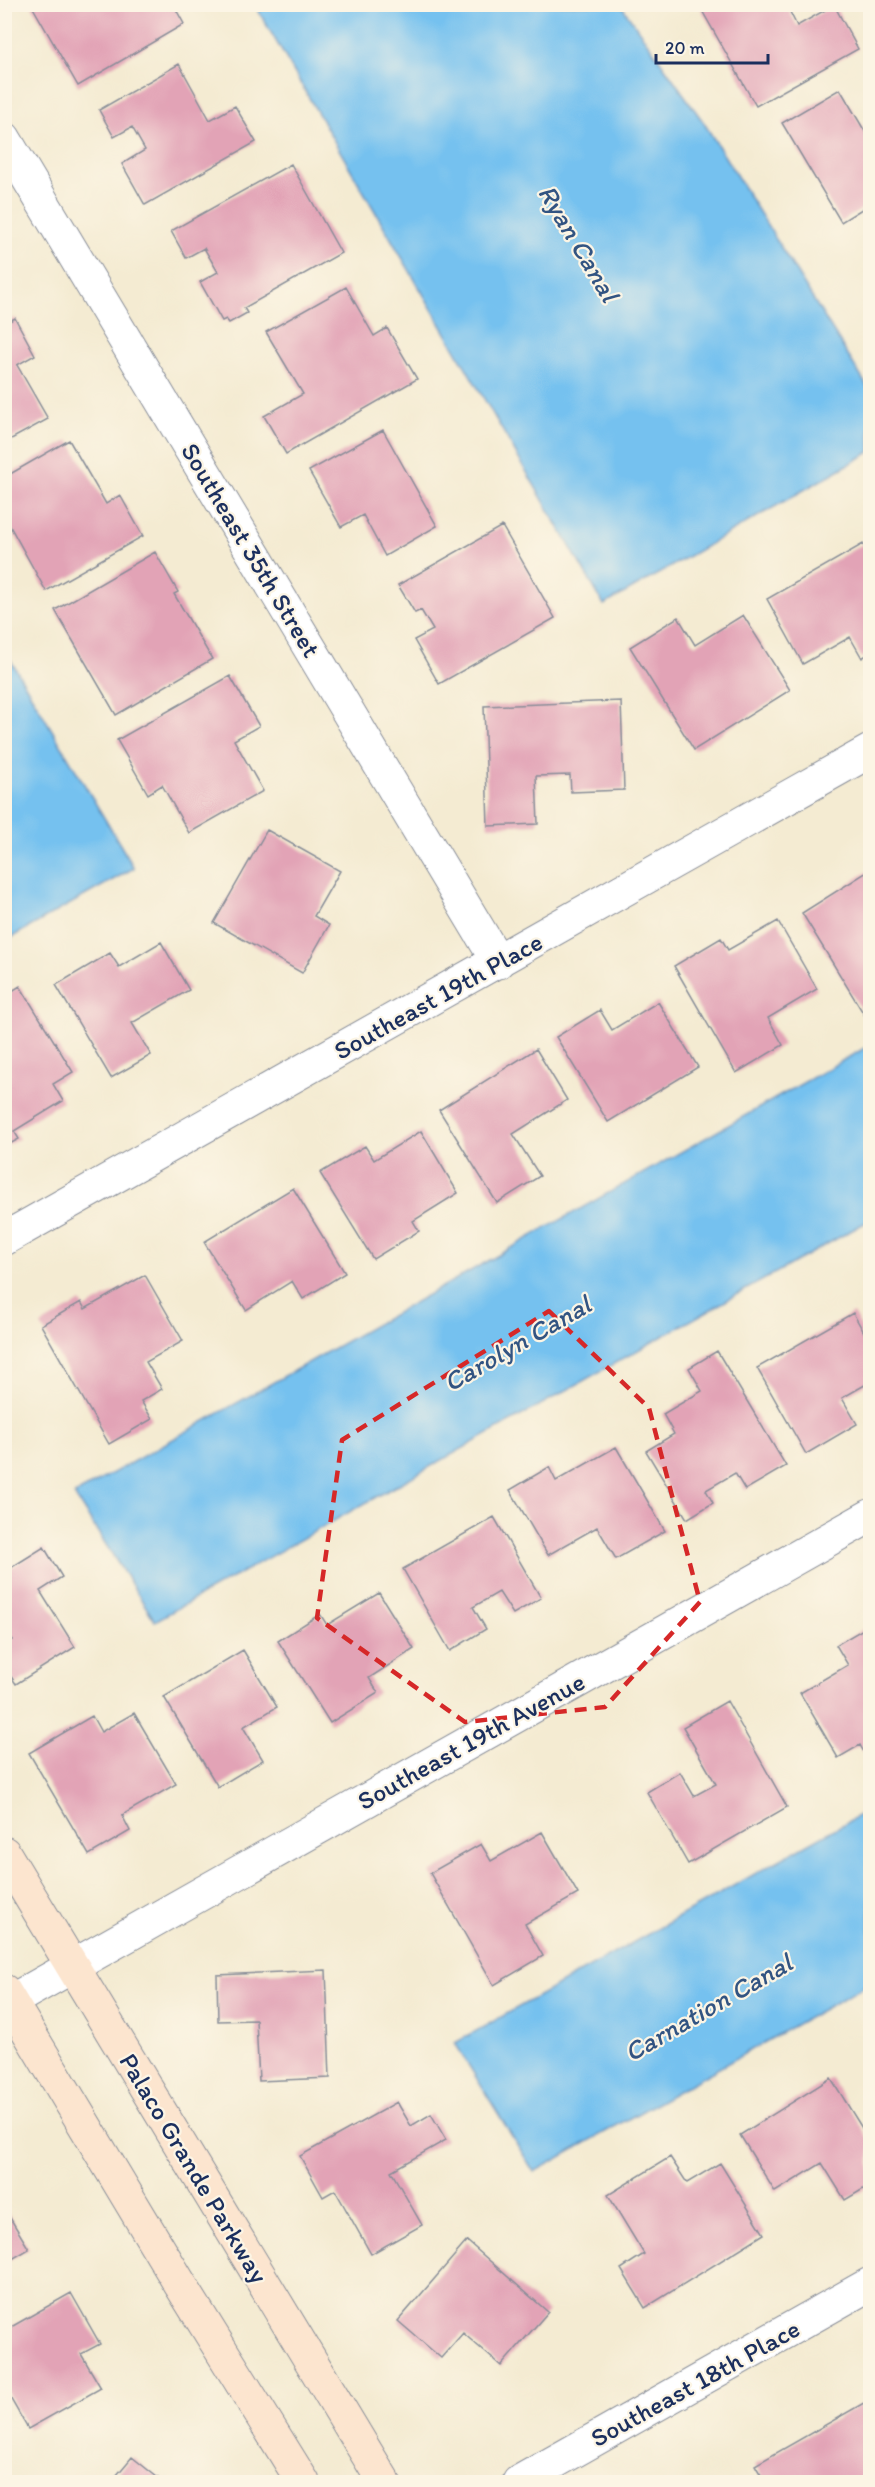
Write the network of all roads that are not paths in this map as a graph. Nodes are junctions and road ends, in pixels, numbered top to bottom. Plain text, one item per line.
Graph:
1 (4, 138) edge
2 (870, 751) edge
3 (498, 962) junction
4 (4, 1239) edge
5 (870, 1516) edge
6 (4, 1852) edge
7 (72, 1965) junction
8 (7, 2000) edge
9 (870, 2284) edge
10 (303, 2482) edge
11 (384, 2482) edge
12 (519, 2482) edge

1 - 3 street, Southeast 35th Street
2 - 3 street, Southeast 19th Place
3 - 4 street, Southeast 19th Place
5 - 7 street, Southeast 19th Avenue
6 - 7 street, Palaco Grande Parkway
7 - 8 street, Southeast 19th Avenue
7 - 11 street, Palaco Grande Parkway
8 - 10 street
9 - 12 street, Southeast 18th Place

